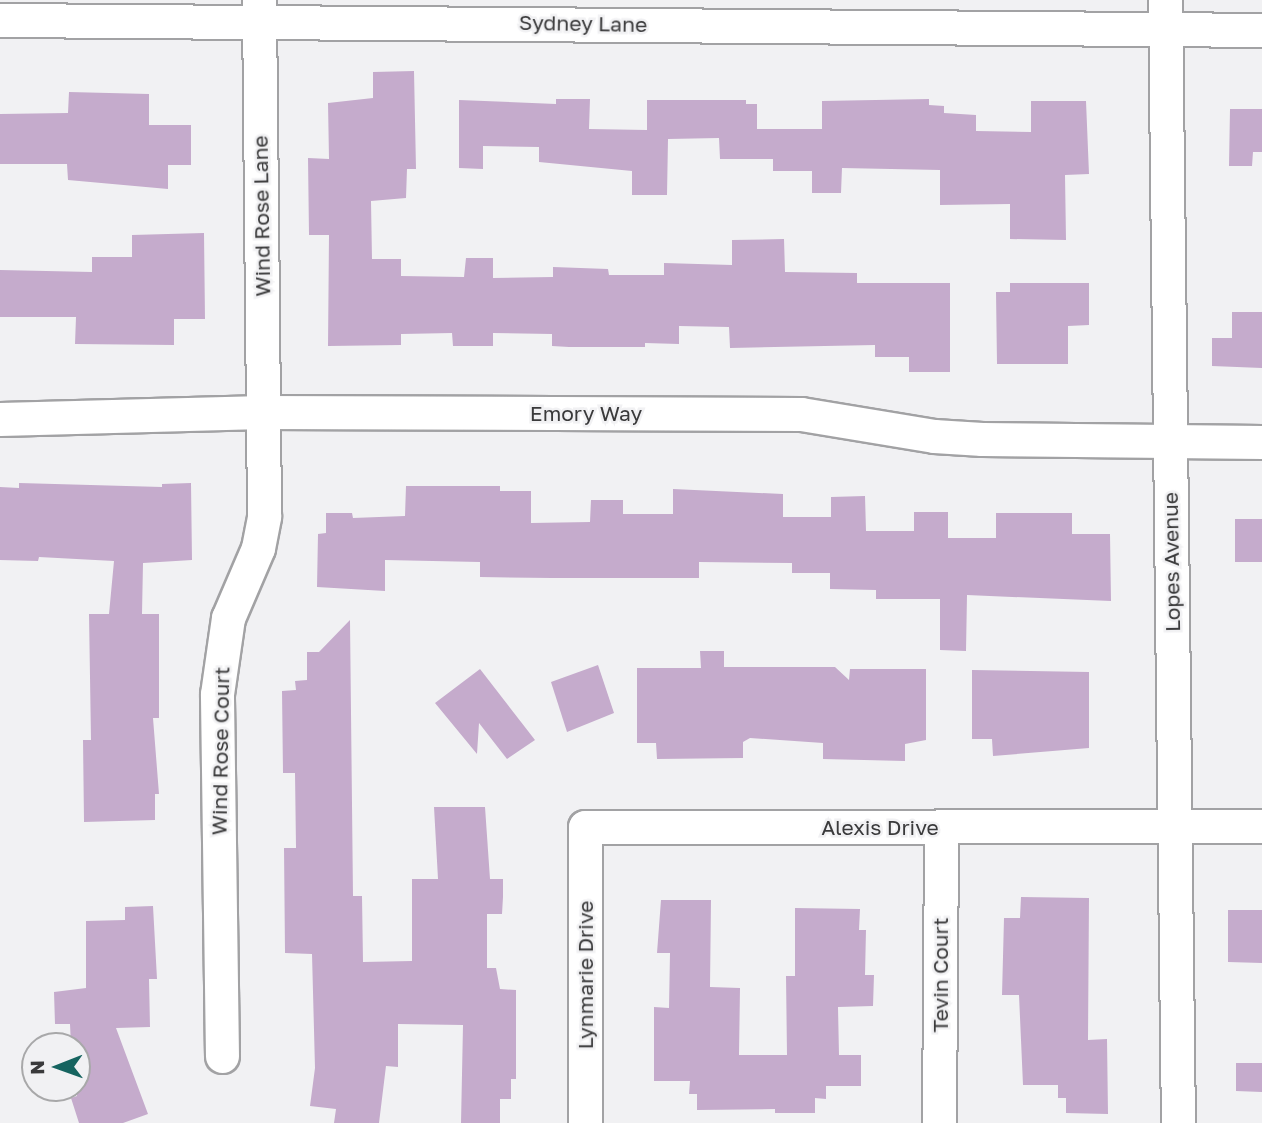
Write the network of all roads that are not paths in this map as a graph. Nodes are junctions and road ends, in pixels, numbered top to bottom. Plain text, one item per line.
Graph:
1 (259, 10) edge
2 (1165, 15) edge
3 (0, 20) edge
4 (1262, 30) edge
5 (263, 412) junction
6 (0, 419) edge
7 (1169, 442) junction
8 (1262, 442) edge
9 (1175, 826) junction
10 (1262, 826) edge
11 (585, 827) joint
12 (940, 827) junction
13 (222, 1056) dead end
14 (585, 1123) edge
15 (939, 1123) edge
16 (1178, 1123) edge

1 - 2 street, Sydney Lane
1 - 3 street, Sydney Lane
1 - 5 street, Wind Rose Lane
2 - 4 street, Sydney Lane
2 - 7 street, Lopes Avenue
5 - 6 street, Emory Way
5 - 7 street, Emory Way
5 - 13 street, Wind Rose Court
7 - 8 street, Emory Way
7 - 9 street, Lopes Avenue
9 - 10 street, Alexis Drive
9 - 12 street, Alexis Drive
9 - 16 street, Lopes Avenue
11 - 12 street, Alexis Drive
11 - 14 street, Lynmarie Drive
12 - 15 street, Tevin Court

